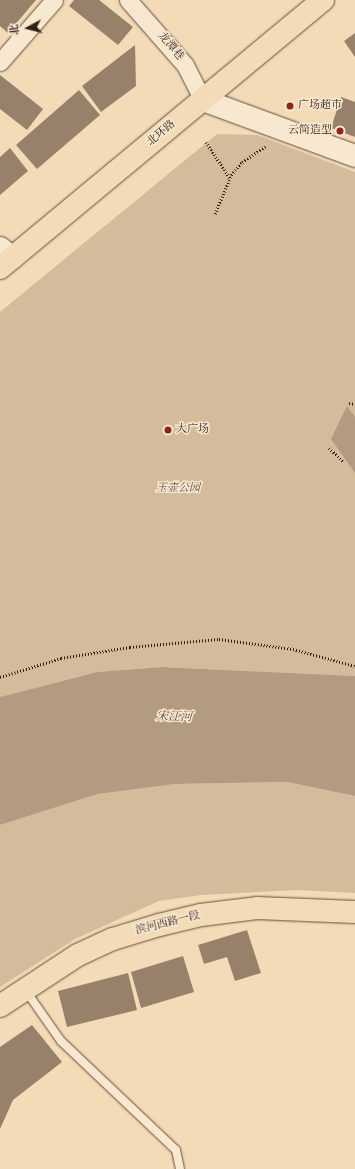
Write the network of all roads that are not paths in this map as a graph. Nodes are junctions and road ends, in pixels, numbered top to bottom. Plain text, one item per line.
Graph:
1 (54, 0) edge
2 (128, 0) edge
3 (323, 0) edge
4 (0, 62) edge
5 (203, 100) junction
6 (355, 156) edge
7 (4, 258) edge
8 (355, 912) edge
9 (24, 989) junction
10 (0, 1006) edge
11 (180, 1169) edge

1 - 4 street
2 - 5 street, 龙潭巷
3 - 5 main road, 北环路
5 - 6 street
5 - 7 main road, 北环路
8 - 9 main road, 滨河西路一段
9 - 10 main road, 滨河西路一段
9 - 11 lane

